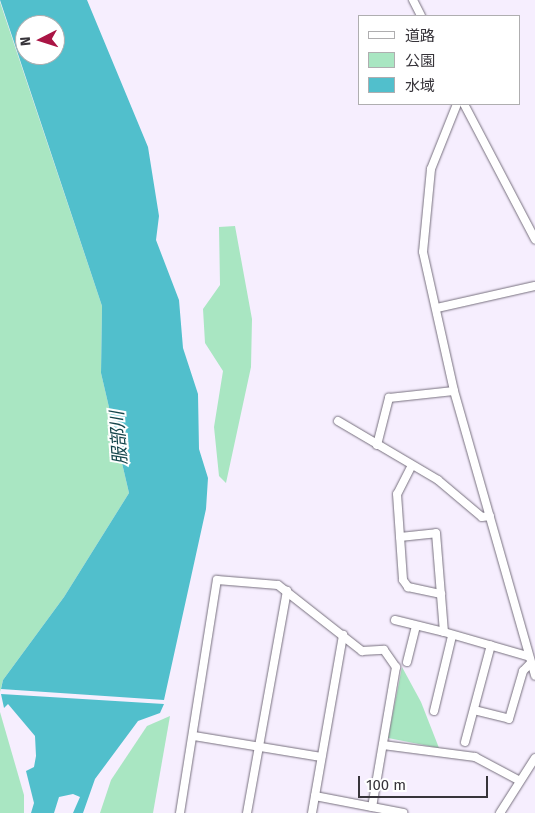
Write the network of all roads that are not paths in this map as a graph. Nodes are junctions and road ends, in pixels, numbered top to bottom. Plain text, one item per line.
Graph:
1 (413, 0) edge
2 (420, 15) edge
3 (457, 105) edge
4 (465, 105) edge
5 (535, 239) edge
6 (535, 286) edge
7 (437, 308) junction
8 (454, 390) junction
9 (338, 421) dead end
10 (377, 445) junction
11 (411, 467) junction
12 (490, 516) junction
13 (400, 537) junction
14 (286, 591) junction
15 (441, 594) junction
16 (394, 620) dead end
17 (416, 626) junction
18 (448, 634) junction
19 (343, 635) junction
20 (491, 645) junction
21 (526, 656) junction
22 (408, 662) dead end
23 (530, 664) junction
24 (535, 676) edge
25 (474, 710) junction
26 (434, 711) dead end
27 (194, 736) junction
28 (465, 742) dead end
29 (259, 745) junction
30 (383, 745) junction
31 (321, 757) junction
32 (535, 758) edge
33 (518, 780) junction
34 (315, 796) junction
35 (372, 807) junction
36 (180, 813) edge
37 (247, 813) edge
38 (312, 813) edge
39 (403, 813) edge
40 (500, 813) edge

1 - 2 street
3 - 7 street
4 - 5 street
6 - 7 street
7 - 8 street
8 - 10 street
8 - 12 street
9 - 10 street
10 - 11 street
11 - 12 street
11 - 13 street
12 - 21 street
13 - 15 street
13 - 15 street
14 - 19 street
14 - 27 street
14 - 29 street
15 - 18 street
16 - 17 street
17 - 18 street
17 - 22 street
18 - 20 street
18 - 26 street
19 - 30 street
19 - 31 street
20 - 21 street
20 - 25 street
21 - 23 street
23 - 24 street
23 - 25 street
25 - 28 street
27 - 29 street
27 - 36 street
29 - 31 street
29 - 37 street
30 - 33 street
30 - 35 street
31 - 34 street
32 - 33 street
33 - 40 street
34 - 35 street
34 - 38 street
35 - 39 street

